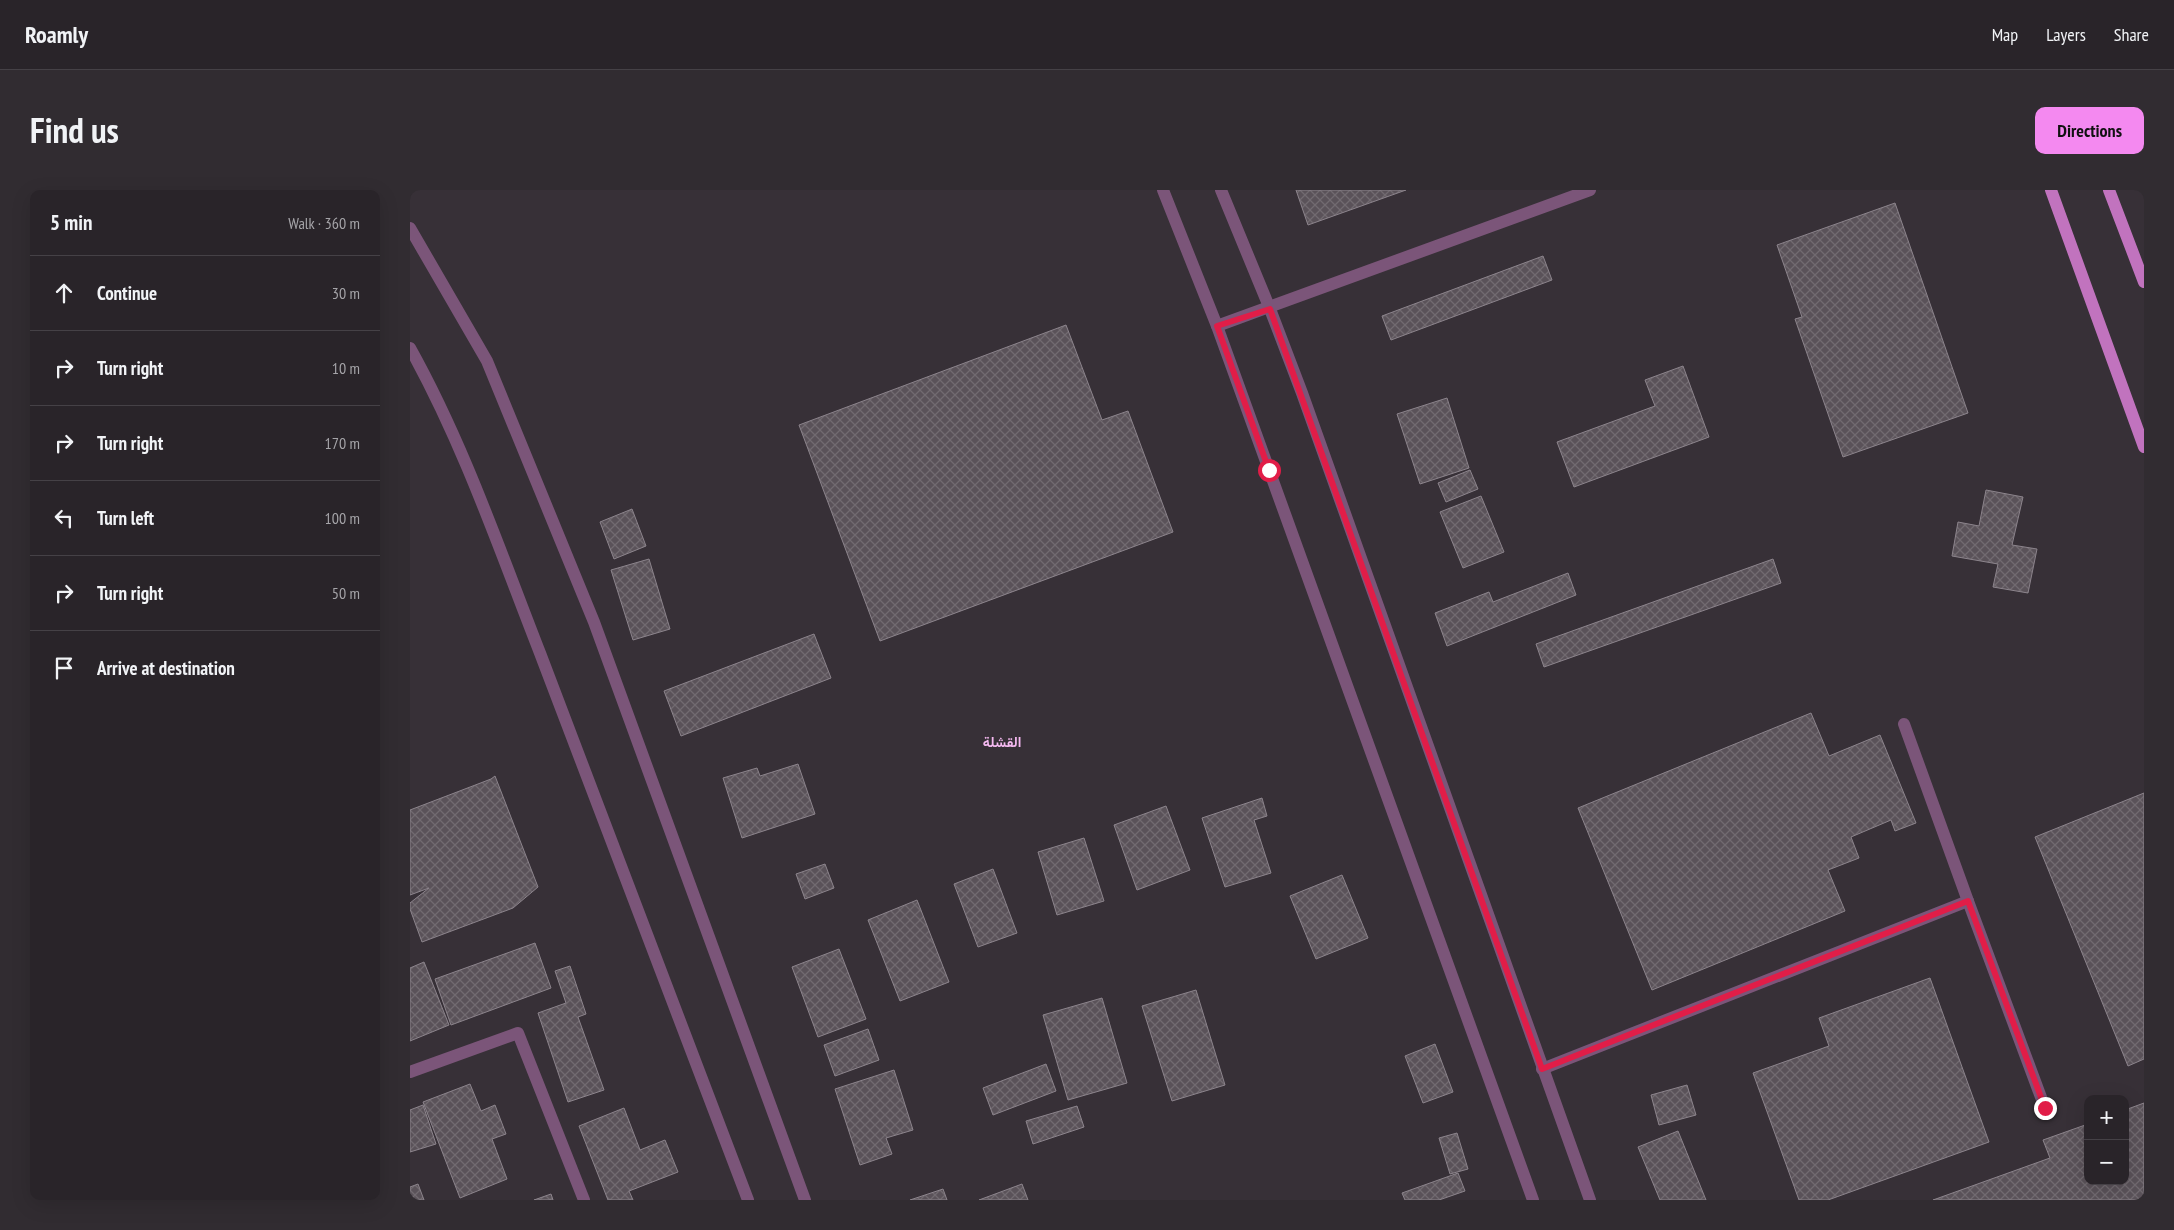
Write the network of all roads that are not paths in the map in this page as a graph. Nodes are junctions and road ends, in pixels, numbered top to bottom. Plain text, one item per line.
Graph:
1 (1163, 190) edge
2 (1221, 190) edge
3 (1590, 190) edge
4 (2052, 190) edge
5 (2109, 190) edge
6 (410, 228) edge
7 (2144, 282) edge
8 (1270, 309) junction
9 (1217, 326) junction
10 (410, 348) edge
11 (2144, 447) edge
12 (1904, 724) dead end
13 (1968, 901) junction
14 (1542, 1069) junction
15 (410, 1072) edge
16 (2045, 1108) dead end
17 (584, 1200) edge
18 (748, 1200) edge
19 (805, 1200) edge
20 (1532, 1200) edge
21 (1590, 1200) edge

1 - 9 street
2 - 8 street
3 - 8 street
4 - 11 main road
5 - 7 main road
6 - 19 street
8 - 9 street
8 - 14 street
9 - 20 street
10 - 18 street
12 - 13 street
13 - 14 street
13 - 16 street
14 - 21 street
15 - 17 street

